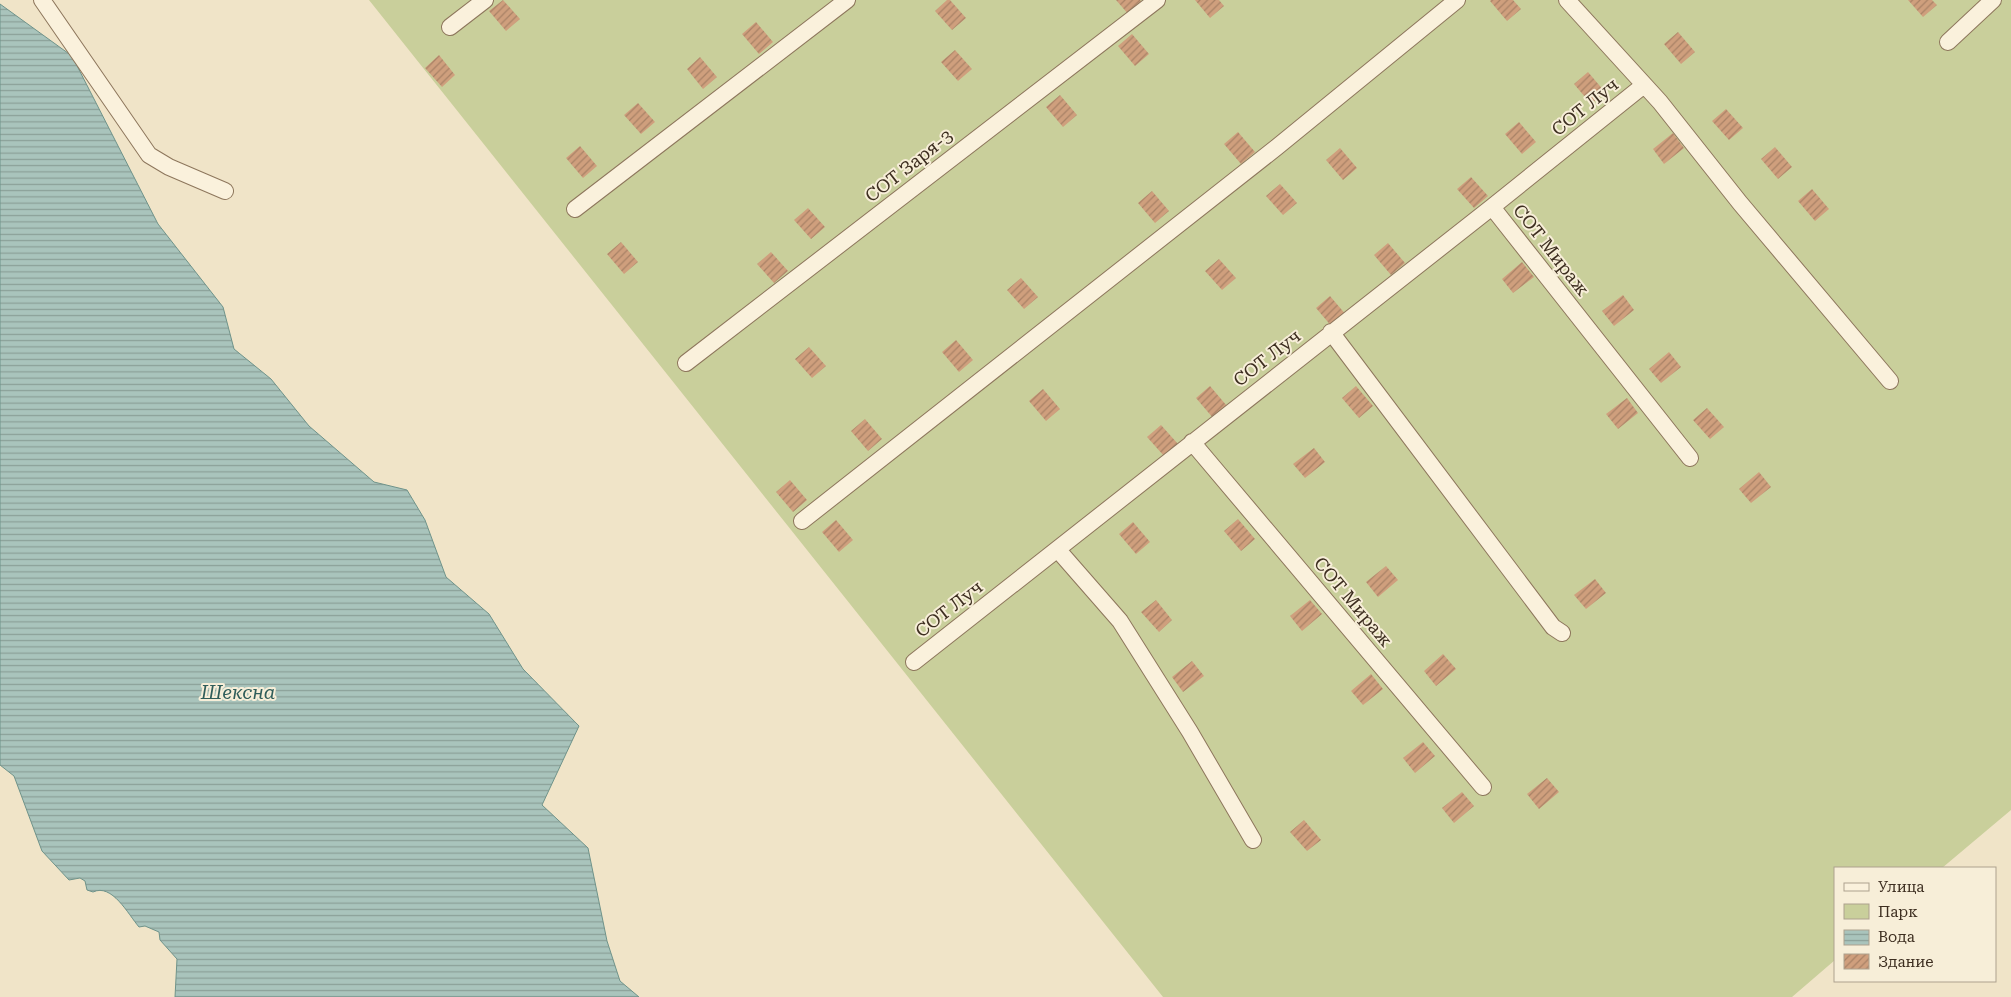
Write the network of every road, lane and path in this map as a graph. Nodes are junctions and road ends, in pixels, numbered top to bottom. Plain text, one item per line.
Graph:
1 (42, 0) edge
2 (485, 0) edge
3 (847, 0) edge
4 (1157, 0) edge
5 (1457, 0) edge
6 (1567, 0) edge
7 (1993, 0) edge
8 (450, 27) dead end
9 (1948, 42) dead end
10 (1644, 85) junction
11 (225, 192) dead end
12 (1492, 207) junction
13 (574, 209) dead end
14 (1331, 332) junction
15 (686, 363) dead end
16 (1890, 381) dead end
17 (1192, 442) junction
18 (1690, 458) dead end
19 (802, 521) dead end
20 (1058, 550) junction
21 (1562, 633) dead end
22 (914, 662) dead end
23 (1483, 787) dead end
24 (1253, 840) dead end

1 - 11 street
2 - 8 street
3 - 13 street
4 - 15 street, СОТ Заря-3
5 - 19 street
6 - 10 street
7 - 9 street
10 - 12 street, СОТ Луч
10 - 16 street
12 - 14 street, СОТ Луч
12 - 18 street, СОТ Мираж
14 - 17 street, СОТ Луч
14 - 21 street
17 - 20 street, СОТ Луч
17 - 23 street, СОТ Мираж
20 - 22 street, СОТ Луч
20 - 24 street

